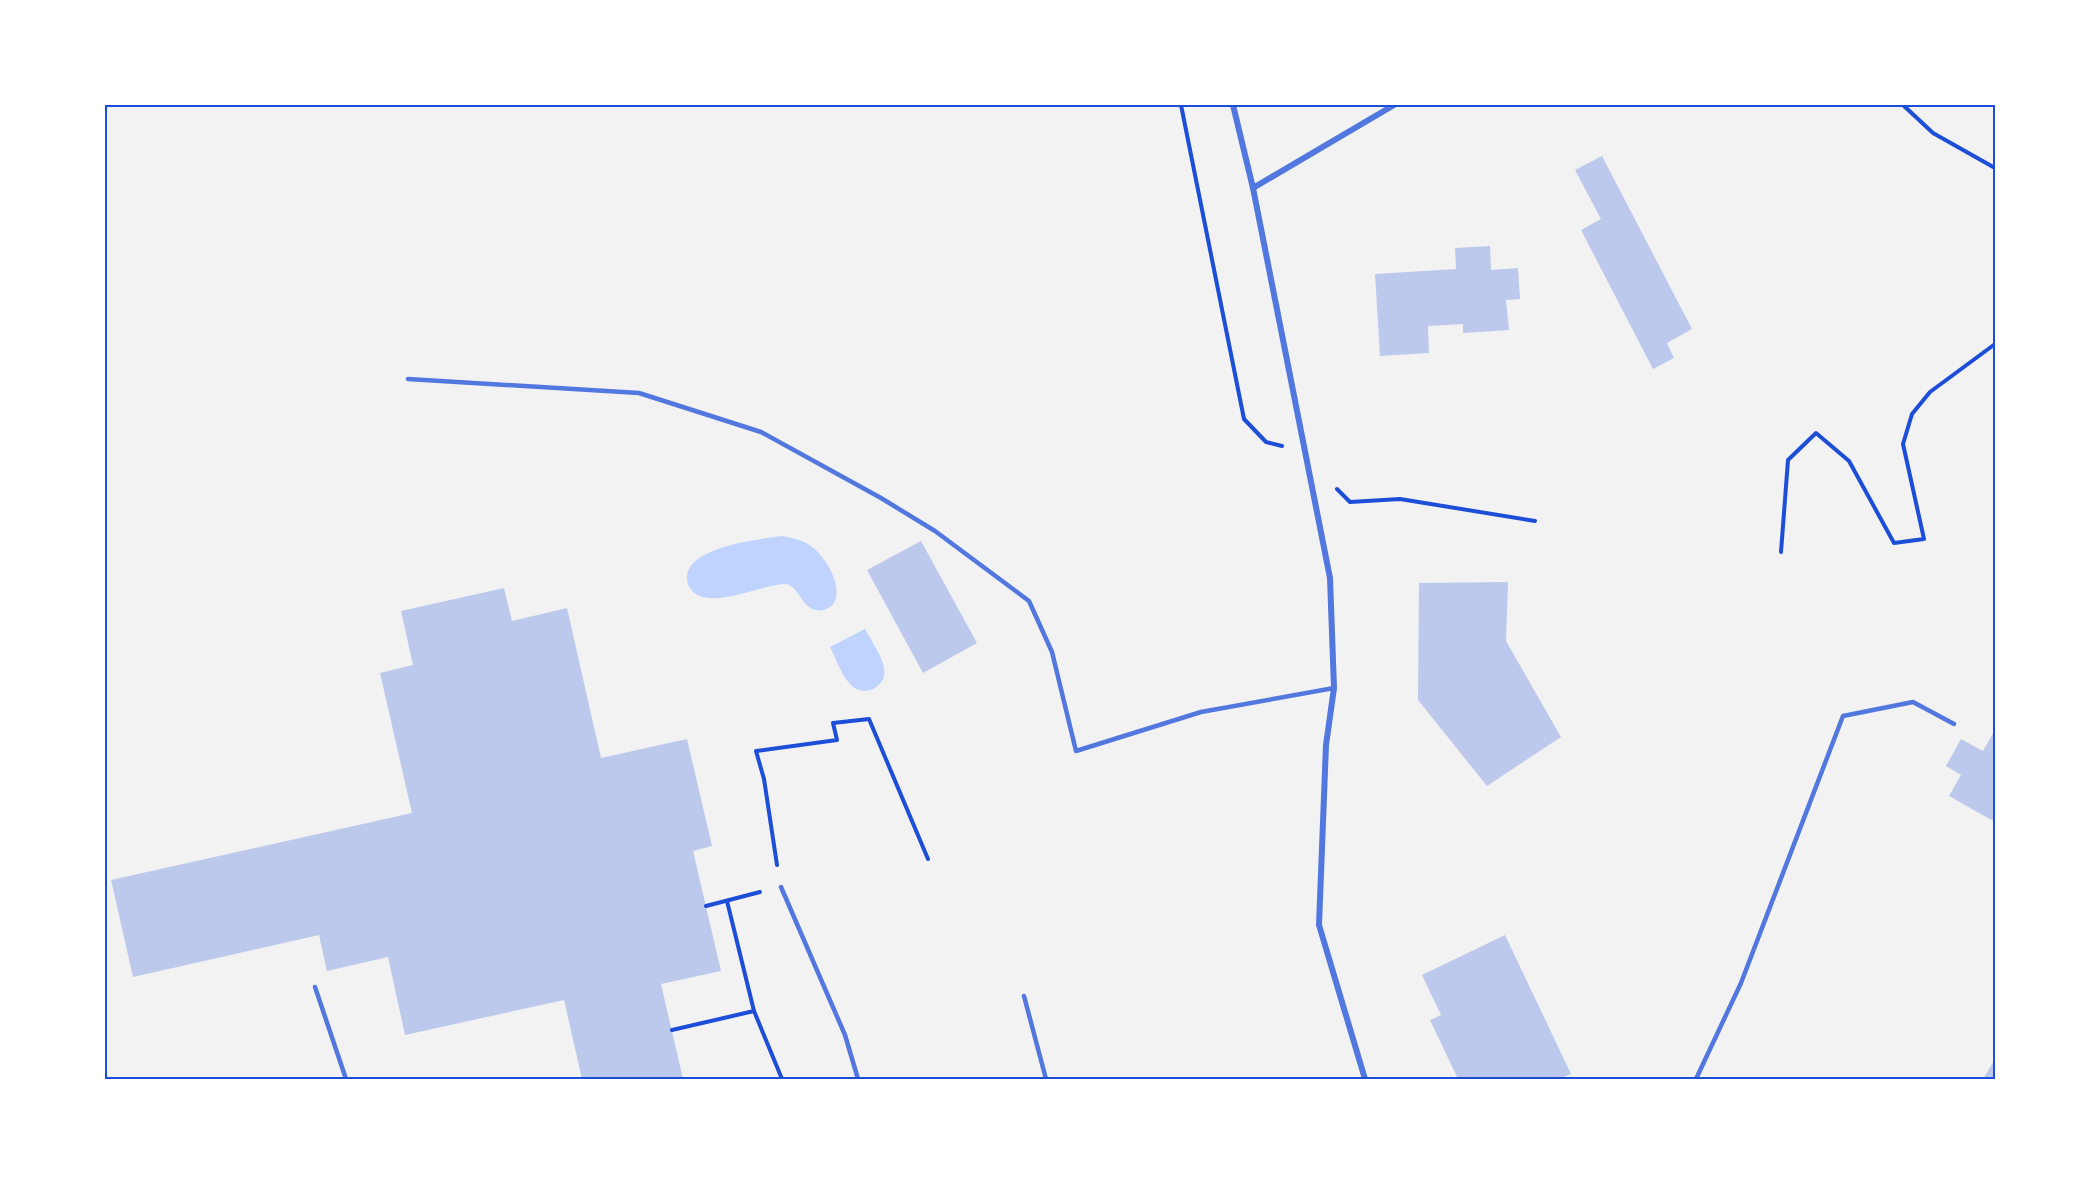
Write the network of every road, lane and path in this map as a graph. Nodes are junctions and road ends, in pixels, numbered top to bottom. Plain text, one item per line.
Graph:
1 (1181, 105) edge
2 (1233, 105) edge
3 (1394, 105) edge
4 (1903, 105) edge
5 (1995, 168) edge
6 (1253, 188) junction
7 (1995, 344) edge
8 (408, 379) dead end
9 (1308, 461) junction
10 (1535, 522) dead end
11 (1781, 552) dead end
12 (1334, 688) junction
13 (1953, 724) dead end
14 (928, 859) dead end
15 (781, 887) junction
16 (727, 901) junction
17 (706, 906) dead end
18 (315, 987) dead end
19 (1024, 996) dead end
20 (754, 1011) junction
21 (672, 1030) dead end
22 (346, 1079) edge
23 (782, 1079) edge
24 (858, 1079) edge
25 (1046, 1079) edge
26 (1365, 1079) edge
27 (1696, 1079) edge

1 - 9 path
2 - 6 street
3 - 6 street
4 - 5 path
6 - 9 street
7 - 11 path
8 - 12 lane
9 - 10 path
9 - 12 street
12 - 26 street
13 - 27 lane
14 - 15 path
15 - 16 path
15 - 24 lane
16 - 17 path
16 - 20 path
18 - 22 lane
19 - 25 lane
20 - 21 path
20 - 23 path

